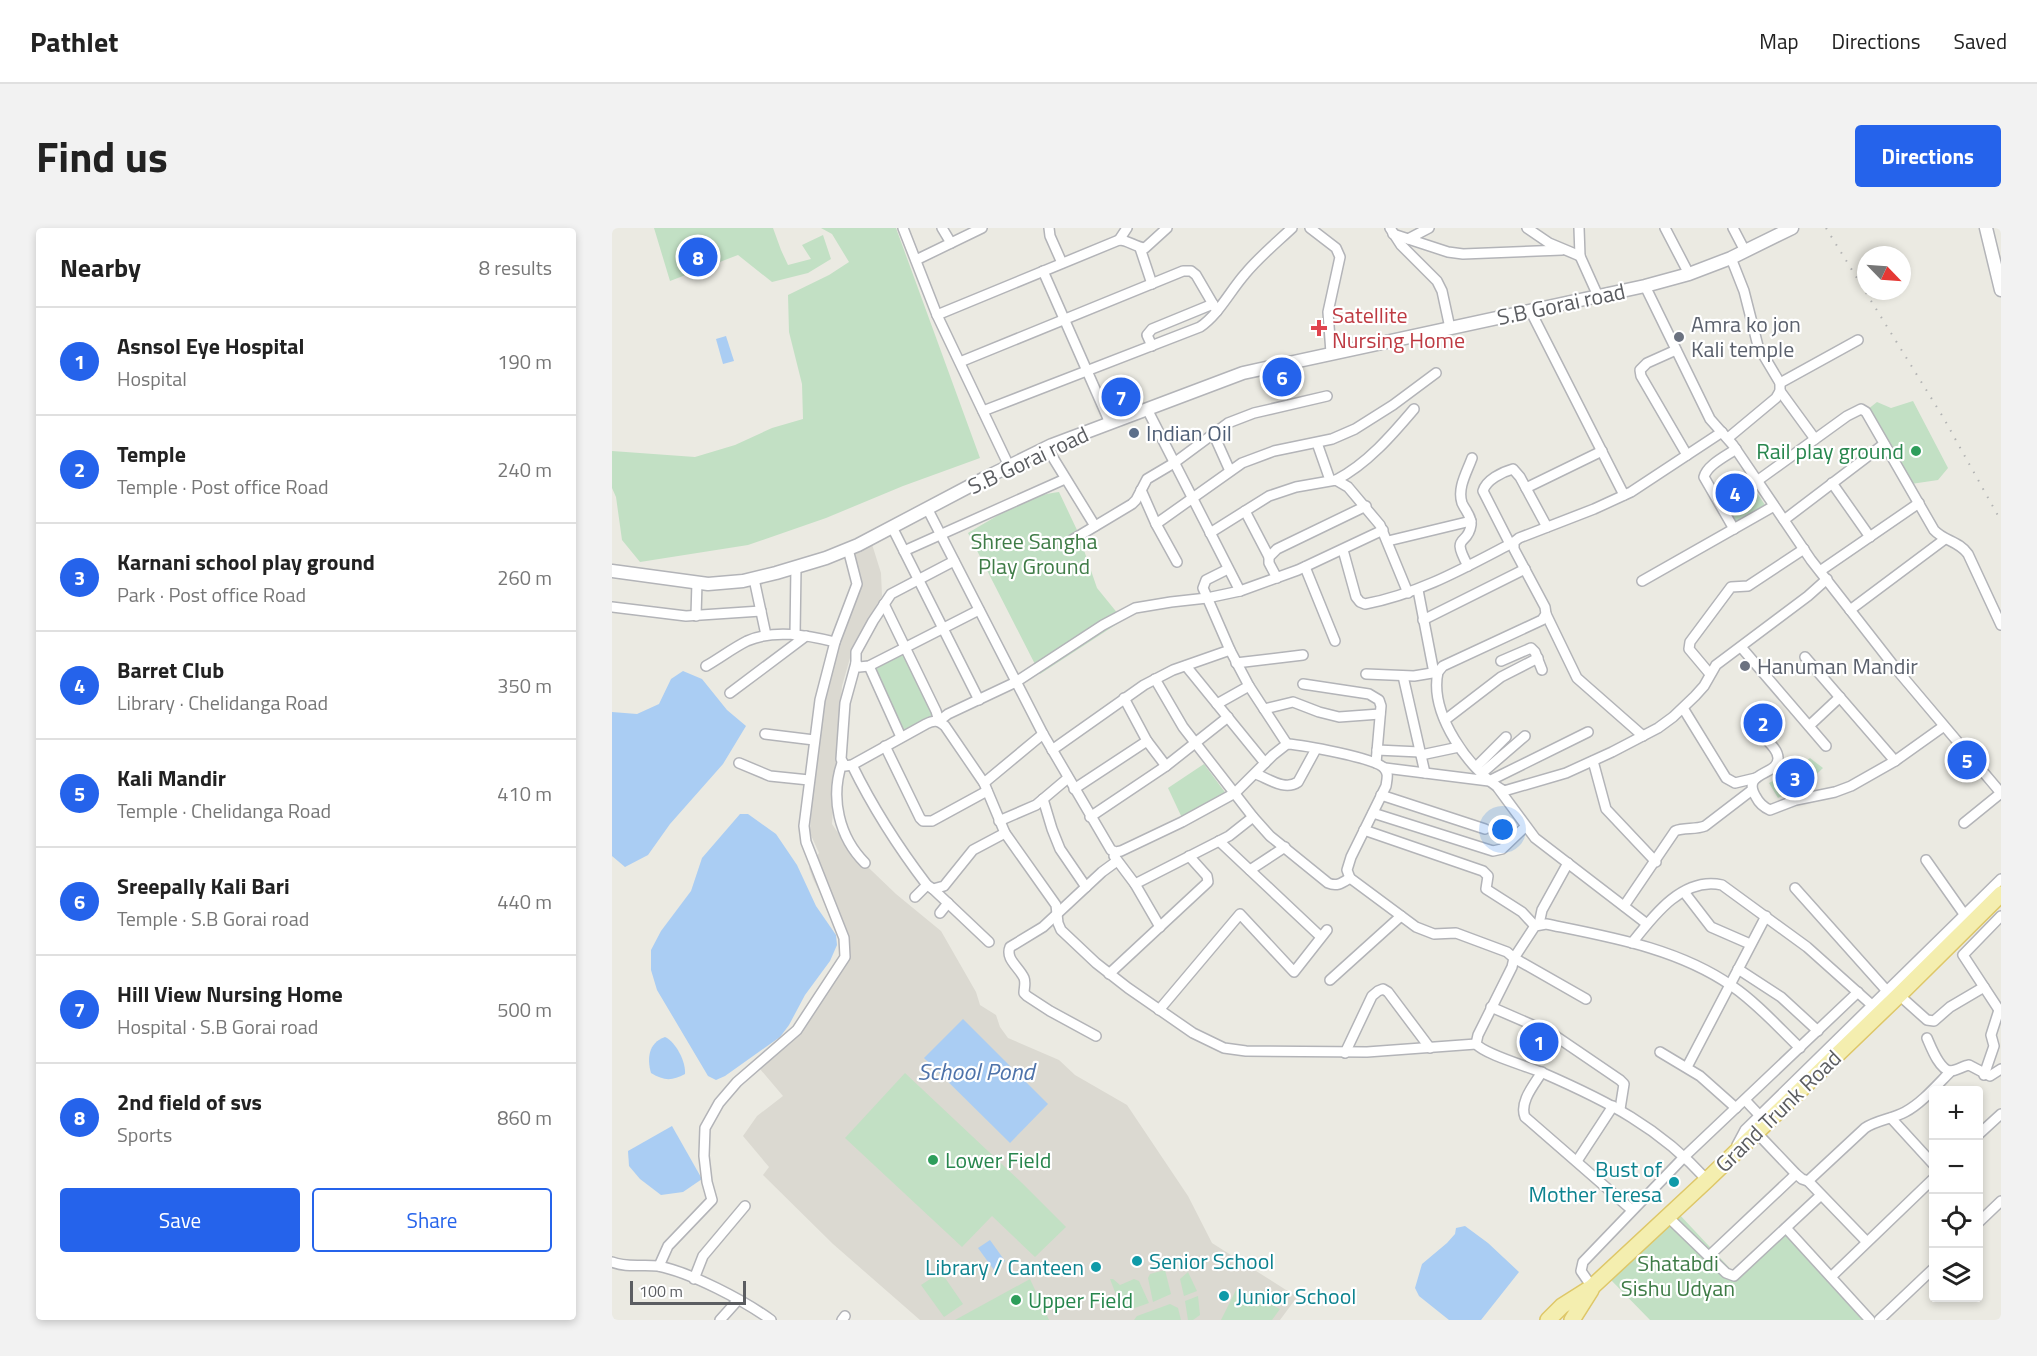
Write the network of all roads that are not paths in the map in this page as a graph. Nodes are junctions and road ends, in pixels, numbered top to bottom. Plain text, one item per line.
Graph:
1 (903, 228) edge
2 (942, 228) edge
3 (982, 228) edge
4 (1049, 228) edge
5 (1127, 228) edge
6 (1167, 228) edge
7 (1292, 228) edge
8 (1429, 228) edge
9 (1527, 228) edge
10 (1579, 228) edge
11 (1665, 228) edge
12 (1733, 228) edge
13 (1792, 228) edge
14 (1986, 228) edge
15 (1313, 229) edge
16 (1391, 231) edge
17 (1408, 239) junction
18 (1119, 240) junction
19 (951, 243) junction
20 (1140, 248) junction
21 (1562, 250) junction
22 (1745, 251) junction
23 (1580, 256) junction
24 (1731, 258) junction
25 (916, 260) junction
26 (1062, 263) junction
27 (1043, 271) junction
28 (1689, 274) junction
29 (2000, 283) edge
30 (1152, 284) junction
31 (1645, 286) junction
32 (1598, 296) junction
33 (1215, 307) junction
34 (1530, 310) junction
35 (937, 315) junction
36 (1064, 319) junction
37 (1450, 328) junction
38 (1858, 340) dead end
39 (1152, 346) junction
40 (1676, 350) junction
41 (1331, 353) junction
42 (960, 363) junction
43 (1086, 370) junction
44 (1436, 373) dead end
45 (1780, 387) junction
46 (1327, 396) dead end
47 (1147, 409) junction
48 (1414, 409) dead end
49 (983, 411) junction
50 (1110, 423) junction
51 (1213, 433) junction
52 (1725, 435) junction
53 (1815, 439) junction
54 (1317, 443) junction
55 (1884, 444) junction
56 (1047, 448) junction
57 (1736, 449) junction
58 (1602, 451) junction
59 (1687, 455) junction
60 (1472, 458) dead end
61 (1174, 462) junction
62 (1009, 466) junction
63 (1230, 471) junction
64 (1065, 479) junction
65 (1333, 480) junction
66 (1757, 481) junction
67 (1832, 483) junction
68 (1526, 488) junction
69 (1142, 490) junction
70 (1624, 495) junction
71 (1192, 499) junction
72 (1919, 503) junction
73 (1366, 506) junction
74 (1774, 506) junction
75 (927, 508) junction
76 (1245, 511) junction
77 (1784, 520) junction
78 (1471, 521) junction
79 (1156, 524) junction
80 (1095, 526) junction
81 (892, 527) junction
82 (1547, 527) junction
83 (1734, 529) junction
84 (1383, 530) junction
85 (1210, 533) junction
86 (941, 534) junction
87 (1870, 537) junction
88 (1946, 539) junction
89 (1072, 540) dead end
90 (1388, 541) junction
91 (1512, 543) junction
92 (848, 549) junction
93 (1804, 549) junction
94 (1343, 550) junction
95 (904, 551) junction
96 (1269, 557) junction
97 (954, 561) junction
98 (1177, 562) dead end
99 (1468, 566) junction
100 (796, 567) junction
101 (1305, 567) junction
102 (1228, 569) junction
103 (1525, 569) junction
104 (612, 571) edge
105 (1820, 571) junction
106 (1277, 578) junction
107 (753, 579) junction
108 (917, 579) junction
109 (1827, 579) junction
110 (1642, 581) dead end
111 (696, 582) junction
112 (1240, 591) junction
113 (1413, 591) junction
114 (1207, 598) junction
115 (884, 604) junction
116 (612, 607) edge
117 (979, 610) junction
118 (1850, 610) junction
119 (761, 611) junction
120 (1546, 614) junction
121 (696, 616) junction
122 (1423, 620) junction
123 (2001, 626) edge
124 (943, 628) junction
125 (766, 635) junction
126 (795, 635) junction
127 (806, 636) junction
128 (1335, 641) dead end
129 (835, 642) junction
130 (1492, 644) junction
131 (906, 646) junction
132 (1741, 647) junction
133 (1230, 650) junction
134 (1303, 655) dead end
135 (1805, 657) dead end
136 (1538, 658) junction
137 (1500, 661) junction
138 (856, 663) junction
139 (1236, 663) junction
140 (706, 666) dead end
141 (869, 666) junction
142 (1186, 666) junction
143 (1542, 670) dead end
144 (1436, 672) junction
145 (1507, 673) junction
146 (1366, 674) dead end
147 (1710, 674) junction
148 (1403, 676) junction
149 (1155, 679) junction
150 (1016, 682) junction
151 (1303, 684) dead end
152 (1249, 686) junction
153 (730, 693) dead end
154 (1840, 697) junction
155 (1124, 698) junction
156 (979, 700) junction
157 (1217, 704) junction
158 (1683, 708) junction
159 (1264, 710) junction
160 (1380, 714) junction
161 (1228, 717) junction
162 (1446, 720) junction
163 (939, 721) junction
164 (1809, 726) junction
165 (1944, 726) junction
166 (1588, 732) dead end
167 (765, 734) dead end
168 (1043, 734) junction
169 (1762, 735) dead end
170 (1525, 736) dead end
171 (1643, 736) junction
172 (901, 737) junction
173 (1506, 737) dead end
174 (813, 741) junction
175 (1147, 741) junction
176 (1194, 743) junction
177 (1287, 744) junction
178 (885, 746) junction
179 (1826, 746) dead end
180 (1459, 747) junction
181 (1316, 749) junction
182 (1052, 750) junction
183 (1377, 750) junction
184 (1420, 754) junction
185 (1593, 761) junction
186 (1895, 761) junction
187 (739, 763) dead end
188 (1265, 763) junction
189 (847, 764) junction
190 (1381, 765) junction
191 (1166, 766) junction
192 (1479, 770) junction
193 (1425, 773) junction
194 (1256, 774) junction
195 (1068, 778) junction
196 (1756, 778) junction
197 (809, 780) junction
198 (1493, 784) junction
199 (985, 787) junction
200 (1074, 789) junction
201 (1752, 790) junction
202 (1235, 793) junction
203 (2001, 794) edge
204 (1381, 795) junction
205 (1043, 799) junction
206 (1373, 813) junction
207 (1089, 816) junction
208 (1253, 818) junction
209 (999, 821) junction
210 (1964, 823) dead end
211 (1525, 826) junction
212 (1364, 830) junction
213 (1485, 830) dead end
214 (1005, 833) junction
215 (1219, 841) junction
216 (1285, 847) junction
217 (1111, 850) junction
218 (1189, 856) junction
219 (1926, 860) dead end
220 (1117, 861) junction
221 (1568, 862) junction
222 (1656, 862) junction
223 (866, 863) dead end
224 (1250, 870) junction
225 (1350, 878) junction
226 (2001, 879) edge
227 (1135, 884) junction
228 (930, 887) junction
229 (1086, 887) junction
230 (1795, 888) dead end
231 (1684, 892) junction
232 (2001, 894) edge
233 (915, 897) dead end
234 (948, 903) junction
235 (1624, 906) junction
236 (940, 913) dead end
237 (1058, 913) junction
238 (1964, 914) junction
239 (1401, 916) junction
240 (1766, 916) junction
241 (2001, 916) edge
242 (1647, 924) junction
243 (1537, 925) junction
244 (1161, 927) junction
245 (989, 942) dead end
246 (1632, 943) junction
247 (1750, 944) junction
248 (1514, 958) junction
249 (1738, 969) junction
250 (1109, 974) junction
251 (1330, 980) dead end
252 (1731, 985) junction
253 (1984, 987) junction
254 (1858, 992) junction
255 (1893, 993) junction
256 (1586, 999) dead end
257 (1873, 1006) junction
258 (1491, 1008) junction
259 (1159, 1010) junction
260 (2000, 1011) edge
261 (1818, 1031) junction
262 (1096, 1036) dead end
263 (1927, 1038) dead end
264 (1476, 1044) junction
265 (1430, 1048) junction
266 (1800, 1048) junction
267 (1660, 1052) dead end
268 (1345, 1053) junction
269 (1687, 1067) junction
270 (2001, 1069) edge
271 (1951, 1071) junction
272 (1542, 1072) junction
273 (1984, 1074) junction
274 (1744, 1100) junction
275 (1616, 1107) junction
276 (1736, 1108) junction
277 (2001, 1114) edge
278 (1761, 1117) junction
279 (1891, 1118) junction
280 (1983, 1131) edge
281 (1756, 1132) junction
282 (1732, 1155) junction
283 (1684, 1157) junction
284 (1929, 1160) edge
285 (1577, 1161) junction
286 (1796, 1174) junction
287 (1707, 1180) junction
288 (1808, 1181) junction
289 (1929, 1183) edge
290 (1821, 1196) junction
291 (2001, 1201) edge
292 (745, 1206) dead end
293 (1632, 1210) junction
294 (1667, 1216) junction
295 (1983, 1218) edge
296 (1786, 1228) junction
297 (1866, 1241) junction
298 (1709, 1256) junction
299 (612, 1262) edge
300 (659, 1266) junction
301 (1929, 1273) edge
302 (1831, 1277) junction
303 (694, 1279) junction
304 (1592, 1287) junction
305 (738, 1300) junction
306 (720, 1320) edge
307 (771, 1320) edge
308 (1548, 1320) edge
309 (1572, 1320) edge
310 (1870, 1320) edge
311 (1879, 1320) edge

1 - 25 street
2 - 19 street
3 - 19 street
4 - 26 street
5 - 18 street
6 - 20 street
7 - 33 street
8 - 17 street
9 - 21 street
10 - 23 street
11 - 28 street
12 - 22 street
13 - 22 street, S.B Gorai road
14 - 29 street
15 - 41 street
16 - 17 street
16 - 37 street
17 - 21 street
18 - 20 street
18 - 26 street
19 - 25 street
20 - 30 street
21 - 23 street
22 - 24 street, S.B Gorai road
23 - 32 street
24 - 28 street, S.B Gorai road
24 - 45 street
25 - 35 street
26 - 27 street
27 - 35 street
27 - 36 street
28 - 31 street, S.B Gorai road
30 - 33 street
30 - 36 street
31 - 32 street, S.B Gorai road
31 - 40 street
32 - 34 street, S.B Gorai road
33 - 39 street
33 - 39 street
34 - 37 street, S.B Gorai road
34 - 58 street
35 - 42 street
36 - 42 street
36 - 43 street
37 - 41 street, S.B Gorai road
38 - 45 street
39 - 43 street
40 - 52 street
40 - 59 street
41 - 47 street, S.B Gorai road
42 - 49 street
43 - 49 street
43 - 50 street
44 - 54 street
45 - 52 street
45 - 53 street
46 - 51 street
47 - 50 street, S.B Gorai road
47 - 61 street
48 - 65 street
49 - 62 street
50 - 56 street, S.B Gorai road
51 - 61 street
51 - 63 street
52 - 57 street
52 - 59 street
53 - 55 street
53 - 66 street
54 - 63 street
54 - 65 street
55 - 67 street
55 - 72 street
56 - 62 street, S.B Gorai road
56 - 64 street
57 - 66 street
57 - 83 street
58 - 68 street
58 - 70 street
59 - 70 street
60 - 78 street
61 - 69 street
61 - 71 street
62 - 75 street, S.B Gorai road
63 - 71 street
64 - 80 street
64 - 86 street
65 - 73 street
65 - 76 street
66 - 74 street
67 - 77 street
67 - 87 street
68 - 82 street
68 - 91 street
69 - 79 street
69 - 80 street
70 - 82 street
71 - 79 street
71 - 85 street
72 - 87 street
72 - 88 street
73 - 84 street
73 - 96 street
74 - 77 street
74 - 83 street
75 - 81 street, S.B Gorai road
75 - 86 street
76 - 85 street
76 - 96 street
77 - 93 street
78 - 90 street
78 - 99 street
79 - 98 street
80 - 89 street
81 - 92 street, S.B Gorai road
81 - 95 street
82 - 91 street
83 - 110 street
84 - 90 street
84 - 94 street
85 - 102 street
86 - 95 street
86 - 97 street
87 - 105 street
88 - 118 street
88 - 123 street
90 - 113 street
91 - 99 street
91 - 103 street
92 - 100 street, S.B Gorai road
92 - 129 street
93 - 105 street
93 - 147 street
94 - 101 street
94 - 113 street
95 - 108 street
96 - 106 street
97 - 108 street
97 - 117 street
99 - 113 street
100 - 107 street, S.B Gorai road
100 - 126 street
101 - 106 street
101 - 128 street
102 - 112 street
102 - 114 street
103 - 120 street
103 - 122 street
104 - 111 street, S.B Gorai road
105 - 109 street
106 - 112 street
107 - 111 street, S.B Gorai road
107 - 119 street
108 - 115 street
108 - 124 street
109 - 118 street
109 - 132 street
111 - 121 street
112 - 114 street
113 - 122 street
114 - 133 street
114 - 150 street
115 - 131 street
115 - 138 street
116 - 121 street
117 - 124 street
117 - 150 street
118 - 165 street
119 - 121 street
119 - 125 street
120 - 130 street
120 - 171 street
122 - 144 street
124 - 131 street
124 - 156 street
125 - 126 street
125 - 140 street
126 - 127 street
127 - 129 street
127 - 153 street
129 - 174 street
130 - 137 street
130 - 144 street
131 - 141 street
131 - 163 street
132 - 147 street
132 - 164 street
133 - 139 street
133 - 142 street
134 - 139 street
135 - 154 street
136 - 137 street
136 - 143 street
136 - 145 street
137 - 145 street
138 - 141 street
138 - 189 street
139 - 152 street
141 - 172 street
142 - 149 street
142 - 157 street
144 - 148 street
144 - 162 street
145 - 162 street
146 - 148 street
147 - 158 street
148 - 184 street
149 - 155 street
149 - 176 street
150 - 156 street
150 - 168 street
151 - 160 street
152 - 157 street
152 - 159 street
154 - 164 street
154 - 186 street
155 - 175 street
155 - 182 street
156 - 163 street
157 - 161 street
158 - 171 street
158 - 196 street
159 - 160 street
159 - 177 street
160 - 183 street
161 - 176 street
161 - 188 street
162 - 180 street
163 - 172 street
163 - 199 street
164 - 179 street
165 - 186 street
165 - 203 street
166 - 198 street
167 - 174 street
168 - 182 street
168 - 199 street
169 - 196 street
170 - 192 street
171 - 185 street
172 - 178 street
173 - 192 street
174 - 197 street
175 - 191 street
175 - 200 street
176 - 191 street
176 - 202 street
177 - 181 street
177 - 188 street
178 - 189 street
178 - 199 street
180 - 184 street
180 - 192 street
181 - 190 street
181 - 194 street
182 - 195 street
183 - 184 street
183 - 190 street
184 - 193 street
185 - 198 street
185 - 222 street
186 - 201 street
187 - 197 street
188 - 194 street
189 - 223 street
189 - 228 street
190 - 193 street
190 - 204 street
191 - 207 street
192 - 198 street
193 - 198 street
194 - 202 street
195 - 200 street
195 - 205 street
196 - 201 street
197 - 300 street
198 - 211 street
199 - 209 street
200 - 207 street
201 - 222 street
202 - 208 street
202 - 217 street
203 - 210 street
204 - 206 street
204 - 213 street
205 - 209 street
205 - 229 street
206 - 211 street
206 - 212 street
207 - 217 street
208 - 215 street
208 - 216 street
209 - 214 street
211 - 221 street
212 - 225 street
212 - 243 street
214 - 228 street
214 - 237 street
215 - 218 street
215 - 224 street
216 - 224 street
216 - 225 street
217 - 220 street
218 - 227 street
218 - 244 street
219 - 238 street
220 - 227 street
220 - 229 street
221 - 235 street
221 - 243 street
222 - 235 street
224 - 259 street
225 - 239 street
226 - 238 street
227 - 244 street
228 - 233 street
228 - 234 street
229 - 237 street
230 - 255 street
231 - 240 street
231 - 242 street
231 - 247 street
232 - 255 main road, Grand Trunk Road
234 - 236 street
234 - 245 street
235 - 242 street
237 - 250 street
237 - 262 street
238 - 255 street
239 - 248 street
239 - 251 street
240 - 247 street
240 - 254 street
241 - 253 street
242 - 246 street
243 - 246 street
243 - 248 street
244 - 250 street
246 - 252 street
247 - 249 street
248 - 256 street
248 - 258 street
249 - 252 street
249 - 261 street
250 - 259 street
252 - 266 street
252 - 269 street
253 - 255 street
253 - 260 street
254 - 257 street
254 - 261 street
255 - 257 street
255 - 281 main road, Grand Trunk Road
257 - 278 street
258 - 264 street
258 - 275 street
259 - 268 street
260 - 273 street
261 - 266 street
263 - 271 street
264 - 265 street
264 - 272 street
265 - 268 street
265 - 268 street
266 - 274 street
267 - 269 street
269 - 276 street
270 - 273 street
271 - 273 street
271 - 279 street
272 - 275 street
272 - 285 street
274 - 276 street
274 - 278 street
275 - 283 street
275 - 285 street
276 - 283 street
277 - 280 street
278 - 282 street
279 - 284 street
279 - 288 street
281 - 282 main road, Grand Trunk Road
281 - 286 street
282 - 287 main road, Grand Trunk Road
283 - 287 street
283 - 293 street
285 - 293 street
286 - 288 street
286 - 298 street
287 - 294 main road, Grand Trunk Road
288 - 290 street
289 - 297 street
290 - 296 street
290 - 297 street
291 - 295 street
292 - 303 street
293 - 304 street
294 - 298 street
294 - 304 main road, Grand Trunk Road
296 - 298 street
296 - 302 street
297 - 302 street
299 - 300 street
300 - 303 street
301 - 311 street
302 - 310 street
303 - 305 street
304 - 308 main road, Grand Trunk Road
304 - 309 main road
305 - 306 street
305 - 307 street

